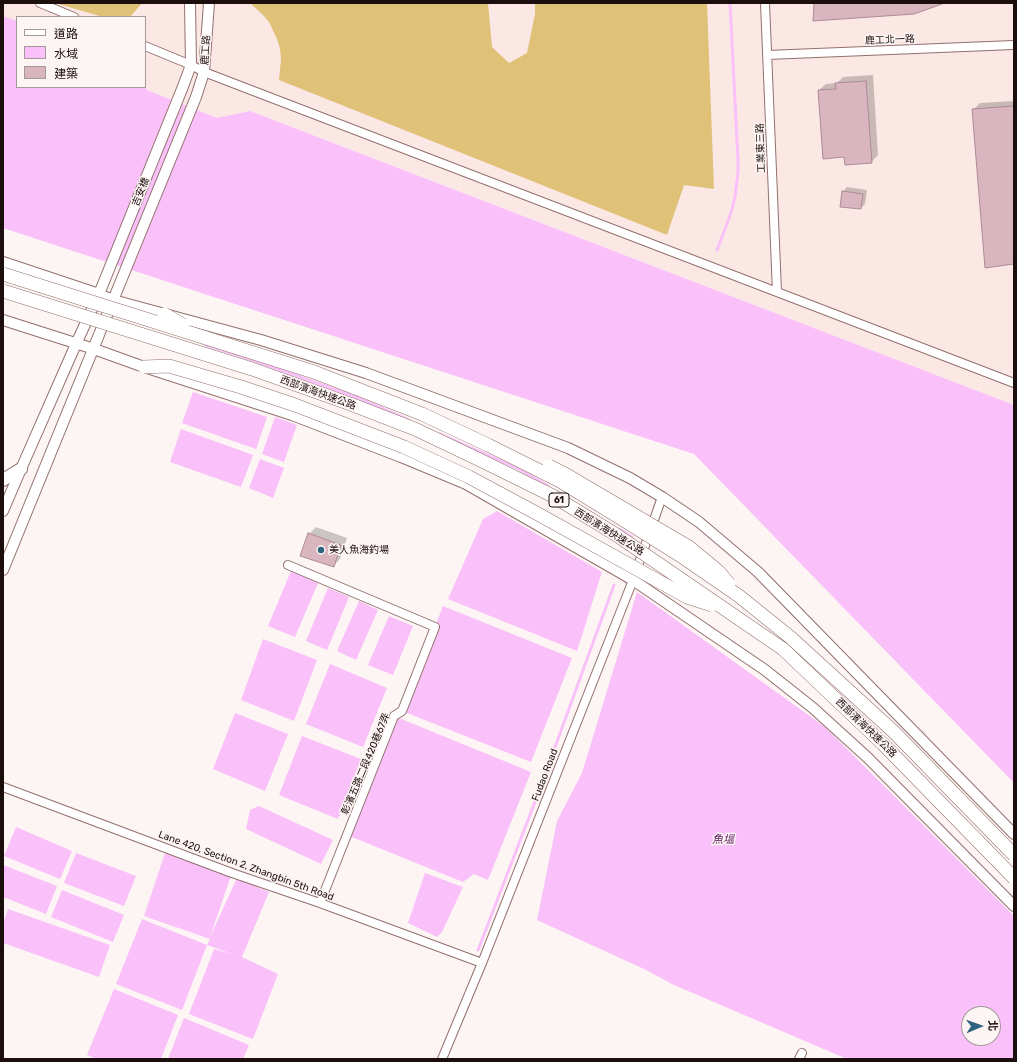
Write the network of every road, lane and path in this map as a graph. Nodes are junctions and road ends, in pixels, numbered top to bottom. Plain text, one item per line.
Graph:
1 (40, 3) edge
2 (190, 3) edge
3 (209, 3) edge
4 (765, 3) edge
5 (72, 16) edge
6 (1014, 45) edge
7 (146, 46) edge
8 (767, 55) junction
9 (191, 65) junction
10 (204, 72) junction
11 (182, 90) joint
12 (196, 96) joint
13 (3, 262) edge
14 (3, 274) edge
15 (3, 291) edge
16 (776, 292) junction
17 (99, 294) junction
18 (113, 300) junction
19 (164, 314) junction
20 (3, 320) edge
21 (76, 344) junction
22 (94, 349) junction
23 (144, 367) junction
24 (1014, 383) edge
25 (21, 469) junction
26 (3, 480) edge
27 (662, 497) junction
28 (3, 511) edge
29 (288, 565) dead end
30 (3, 570) edge
31 (633, 580) junction
32 (739, 596) junction
33 (724, 608) junction
34 (3, 787) edge
35 (1014, 834) edge
36 (1014, 855) edge
37 (1014, 878) edge
38 (320, 903) junction
39 (1014, 906) edge
40 (482, 962) junction
41 (442, 1059) edge

1 - 5 street
2 - 9 street, 鹿工路
3 - 10 street, 鹿工路
4 - 8 street, 工業東三路
6 - 8 street, 鹿工北一路
7 - 9 street
8 - 16 street, 工業東三路
9 - 10 street
9 - 11 street, 鹿工路
10 - 12 street, 鹿工路
10 - 16 street
11 - 17 street, 吉安橋
12 - 18 street, 吉安橋
13 - 17 street
14 - 32 highway, 西部濱海快速公路 / 61, bridge
15 - 33 highway, 西部濱海快速公路 / 61, bridge
16 - 24 street
17 - 18 street
17 - 21 street, 吉安橋
18 - 19 street
18 - 22 street, 吉安橋
19 - 27 street
19 - 32 highway, bridge
20 - 21 street
21 - 22 street
21 - 25 street, 吉安橋
22 - 23 street
22 - 30 street, 吉安橋
23 - 31 street
23 - 33 highway, bridge
25 - 26 main road
25 - 28 street, 吉安橋
27 - 31 street, Fudao Road
27 - 35 street
29 - 38 street, 彰濱五路二段420巷67弄
31 - 39 street
31 - 40 street, Fudao Road
32 - 36 highway, 西部濱海快速公路 / 61, bridge
33 - 37 highway, 西部濱海快速公路 / 61, bridge
34 - 38 street, Lane 420, Section 2, Zhangbin 5th Road
38 - 40 street, Lane 420, Section 2, Zhangbin 5th Road
40 - 41 street, Fudao Road

